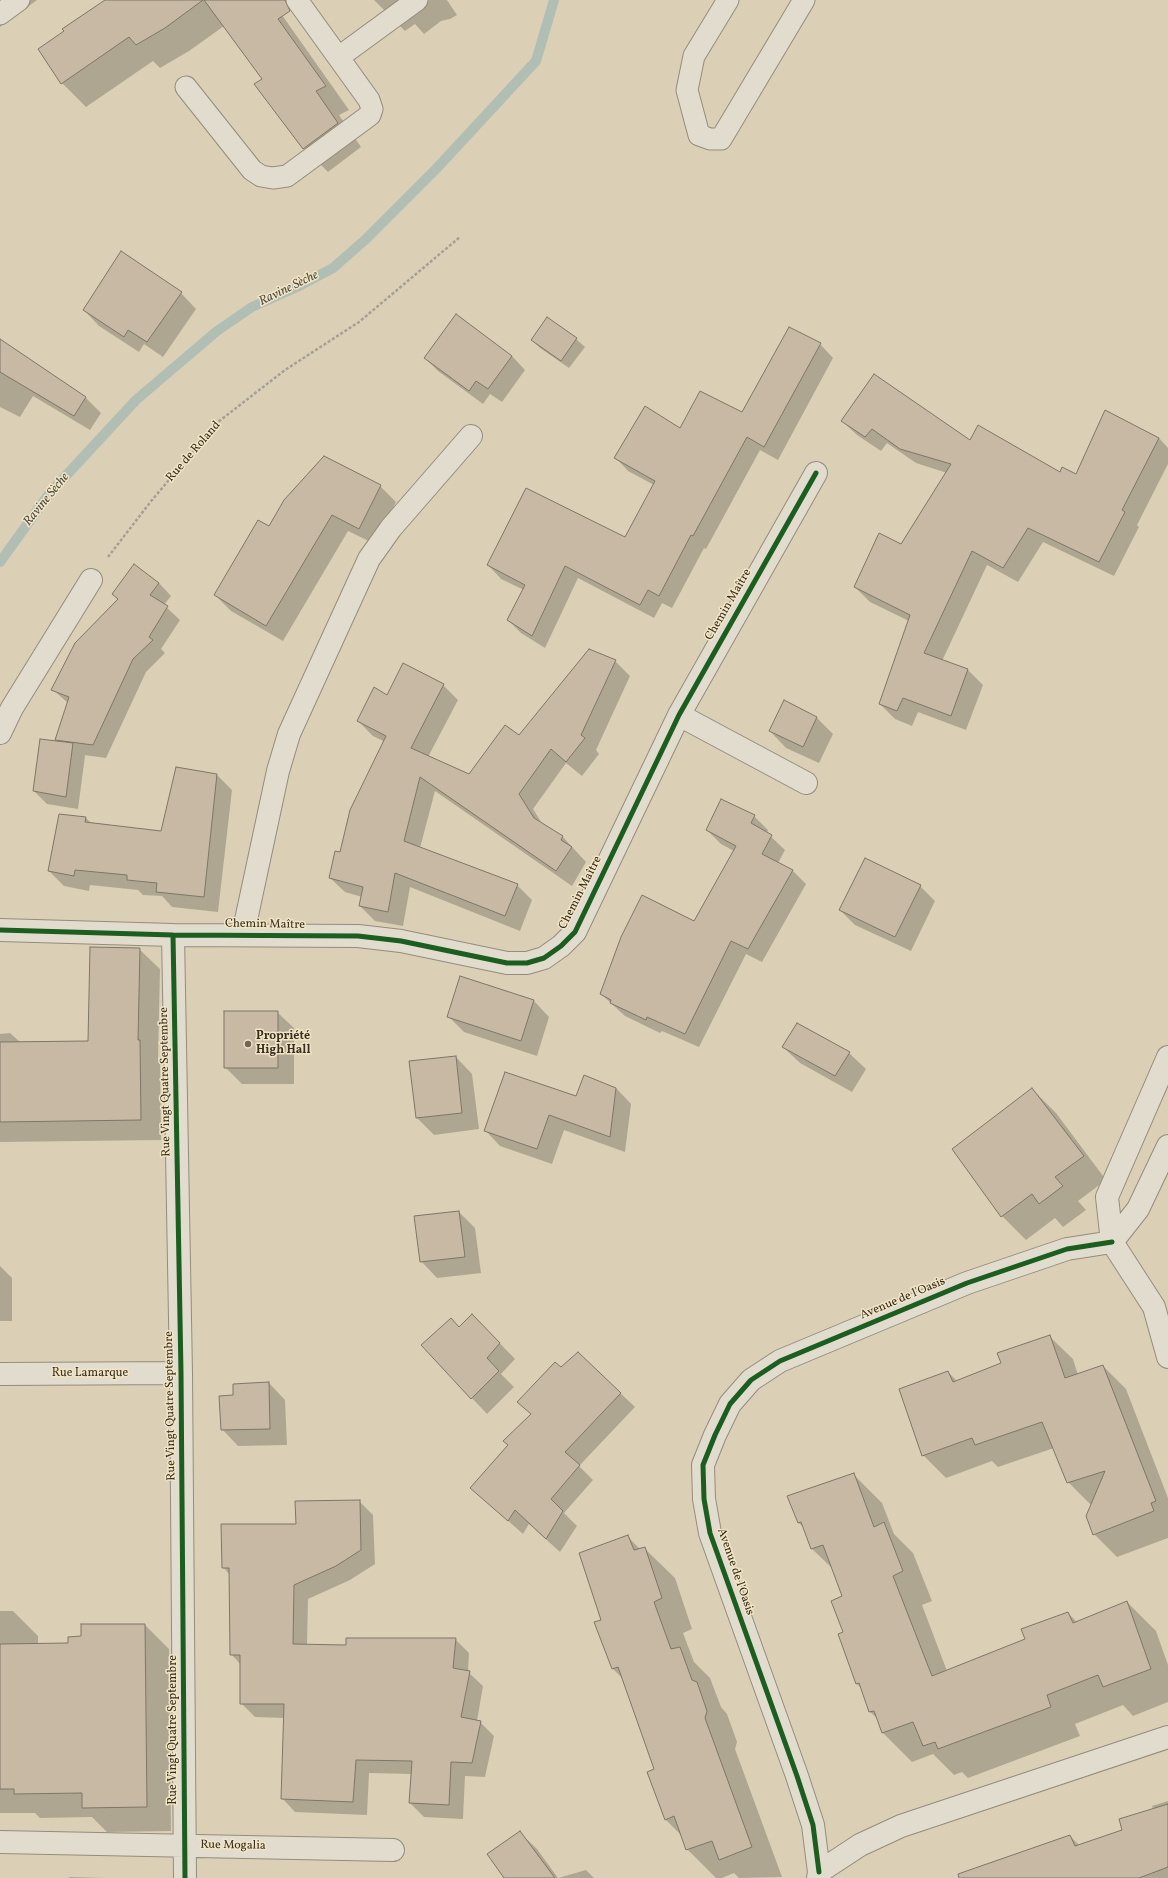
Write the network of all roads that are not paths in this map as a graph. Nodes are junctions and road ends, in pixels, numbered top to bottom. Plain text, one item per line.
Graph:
1 (20, 0) edge
2 (297, 0) edge
3 (417, 0) edge
4 (728, 0) edge
5 (804, 0) edge
6 (0, 14) edge
7 (338, 57) junction
8 (186, 87) dead end
9 (472, 436) dead end
10 (816, 473) dead end
11 (91, 580) road end
12 (678, 715) junction
13 (0, 733) edge
14 (806, 783) dead end
15 (0, 930) edge
16 (243, 934) junction
17 (173, 935) junction
18 (1168, 1057) edge
19 (1168, 1146) edge
20 (1112, 1242) junction
21 (1168, 1357) edge
22 (180, 1373) junction
23 (0, 1374) edge
24 (1168, 1737) edge
25 (0, 1842) edge
26 (185, 1845) junction
27 (393, 1850) dead end
28 (819, 1875) edge
29 (185, 1878) edge

1 - 6 lane
2 - 7 lane
3 - 7 lane
4 - 5 lane
7 - 8 lane
9 - 16 street
10 - 12 street, Chemin Maître
11 - 13 street
12 - 14 street
12 - 16 street, Chemin Maître
15 - 17 street, Chemin Maître
16 - 17 street, Chemin Maître
17 - 22 street, Rue Vingt Quatre Septembre
18 - 20 street
19 - 20 street
20 - 21 street
20 - 28 street, Avenue de l'Oasis
22 - 23 street, Rue Lamarque
22 - 26 street, Rue Vingt Quatre Septembre
24 - 28 street
25 - 26 street, Rue Mogalia
26 - 27 street, Rue Mogalia
26 - 29 street, Rue Vingt Quatre Septembre

